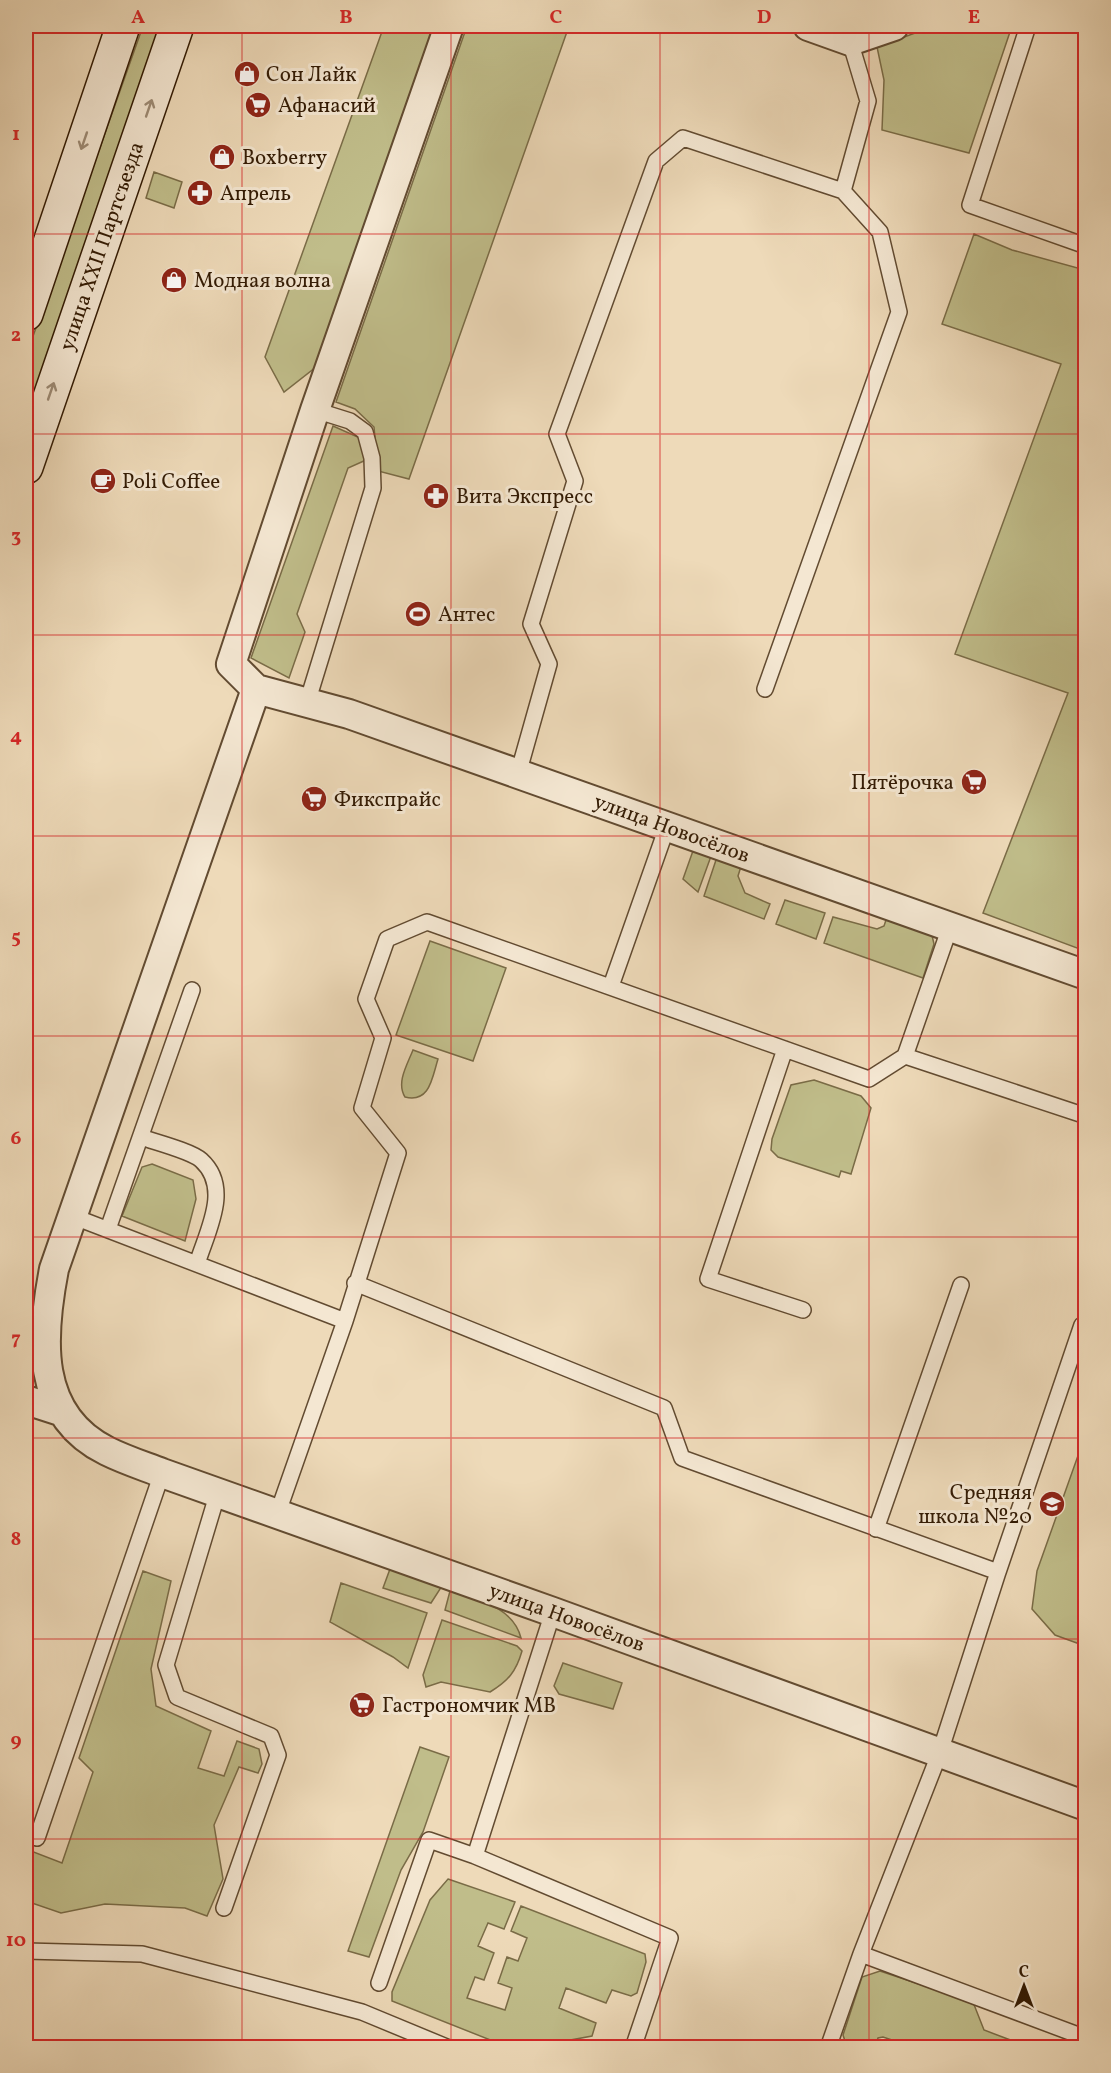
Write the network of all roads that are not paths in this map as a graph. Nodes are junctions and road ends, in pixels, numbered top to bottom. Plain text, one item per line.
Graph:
1 (123, 26) edge
2 (177, 26) edge
3 (449, 26) edge
4 (808, 26) edge
5 (894, 26) edge
6 (1028, 26) edge
7 (850, 41) junction
8 (843, 190) junction
9 (1086, 246) edge
10 (26, 314) edge
11 (315, 410) junction
12 (31, 434) edge
13 (26, 466) edge
14 (255, 689) junction
15 (765, 689) dead end
16 (307, 703) junction
17 (518, 774) junction
18 (667, 827) junction
19 (950, 927) junction
20 (1086, 975) edge
21 (611, 986) junction
22 (192, 990) dead end
23 (785, 1048) junction
24 (905, 1056) junction
25 (1086, 1116) edge
26 (141, 1137) junction
27 (72, 1216) junction
28 (108, 1230) junction
29 (197, 1263) junction
30 (355, 1283) junction
31 (961, 1285) dead end
32 (803, 1310) dead end
33 (345, 1321) junction
34 (1082, 1325) dead end
35 (26, 1400) edge
36 (60, 1412) junction
37 (162, 1473) junction
38 (218, 1492) junction
39 (277, 1515) junction
40 (876, 1528) junction
41 (998, 1572) junction
42 (553, 1612) junction
43 (940, 1752) junction
44 (1086, 1806) edge
45 (26, 1834) edge
46 (475, 1856) junction
47 (224, 1908) dead end
48 (26, 1951) edge
49 (861, 1954) junction
50 (379, 1983) dead end
51 (1086, 2038) edge
52 (449, 2048) edge
53 (633, 2048) edge
54 (828, 2048) edge

1 -> 10 main road
12 -> 2 main road, улица XXII Партсъезда
3 - 11 street
4 - 7 street
5 - 7 street
6 - 9 lane
7 - 8 lane
8 - 15 lane
8 - 17 lane
11 - 14 street
11 - 16 lane
12 - 13 main road, улица XXII Партсъезда
14 - 16 street, улица Новосёлов
14 - 27 street
16 - 17 street, улица Новосёлов
17 - 18 street, улица Новосёлов
18 - 19 street, улица Новосёлов
18 - 21 lane
19 - 20 street, улица Новосёлов
19 - 24 lane
21 - 23 lane
21 - 30 lane
22 - 26 lane
23 - 24 lane
23 - 32 lane
24 - 25 lane
26 - 28 lane
26 - 29 lane
27 - 28 lane
27 - 36 street
28 - 29 lane
29 - 33 lane
30 - 33 lane
30 - 40 lane
31 - 40 lane
33 - 39 lane
34 - 41 lane
35 - 36 street
36 - 37 street, улица Новосёлов
37 - 38 street, улица Новосёлов
37 - 45 lane
38 - 39 street, улица Новосёлов
38 - 47 lane
39 - 42 street, улица Новосёлов
40 - 41 lane
41 - 43 lane
42 - 43 street, улица Новосёлов
42 - 46 lane
43 - 44 street, улица Новосёлов
43 - 49 lane
46 - 50 lane
46 - 53 lane
48 - 52 lane
49 - 51 lane
49 - 54 lane

